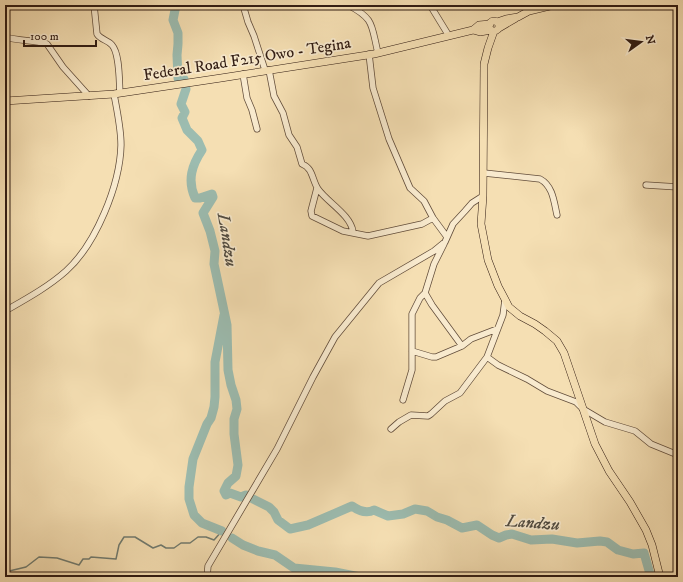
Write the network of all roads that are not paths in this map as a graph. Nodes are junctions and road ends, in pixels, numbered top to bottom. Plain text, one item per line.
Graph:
1 (94, 5) edge
2 (243, 5) edge
3 (348, 5) edge
4 (430, 5) edge
5 (554, 5) edge
6 (530, 8) edge
7 (494, 27) junction
8 (450, 36) junction
9 (5, 37) edge
10 (378, 53) junction
11 (369, 54) junction
12 (267, 70) junction
13 (242, 74) junction
14 (117, 93) junction
15 (88, 96) junction
16 (5, 102) edge
17 (257, 129) dead end
18 (484, 173) junction
19 (646, 186) dead end
20 (678, 187) edge
21 (317, 188) junction
22 (483, 196) junction
23 (557, 214) dead end
24 (433, 218) junction
25 (353, 232) junction
26 (446, 239) junction
27 (425, 293) junction
28 (505, 300) junction
29 (5, 312) edge
30 (497, 329) junction
31 (462, 346) junction
32 (412, 351) junction
33 (487, 357) junction
34 (403, 400) dead end
35 (583, 409) junction
36 (391, 429) dead end
37 (678, 455) edge
38 (206, 577) edge
39 (660, 577) edge

1 - 14 street
2 - 12 street
3 - 10 street
4 - 8 street
5 - 6 main road
6 - 7 main road
7 - 8 main road, Federal Road F215 Owo - Tegina
7 - 18 main road
8 - 10 main road, Federal Road F215 Owo - Tegina
9 - 15 street
10 - 11 main road, Federal Road F215 Owo - Tegina
11 - 12 main road, Federal Road F215 Owo - Tegina
11 - 24 street
12 - 13 main road, Federal Road F215 Owo - Tegina
12 - 21 street
13 - 14 main road, Federal Road F215 Owo - Tegina
13 - 17 street
14 - 15 main road, Federal Road F215 Owo - Tegina
14 - 29 street
15 - 16 main road, Federal Road F215 Owo - Tegina
18 - 22 main road
18 - 23 street
19 - 20 street
21 - 25 street
21 - 25 street
22 - 26 street
22 - 28 main road
24 - 25 street
24 - 26 street
26 - 27 street
26 - 38 street
27 - 31 street
27 - 32 street
28 - 30 street
28 - 35 main road
30 - 31 street
30 - 33 street
31 - 32 street
32 - 34 street
33 - 35 street
33 - 36 street
35 - 37 street
35 - 39 main road

